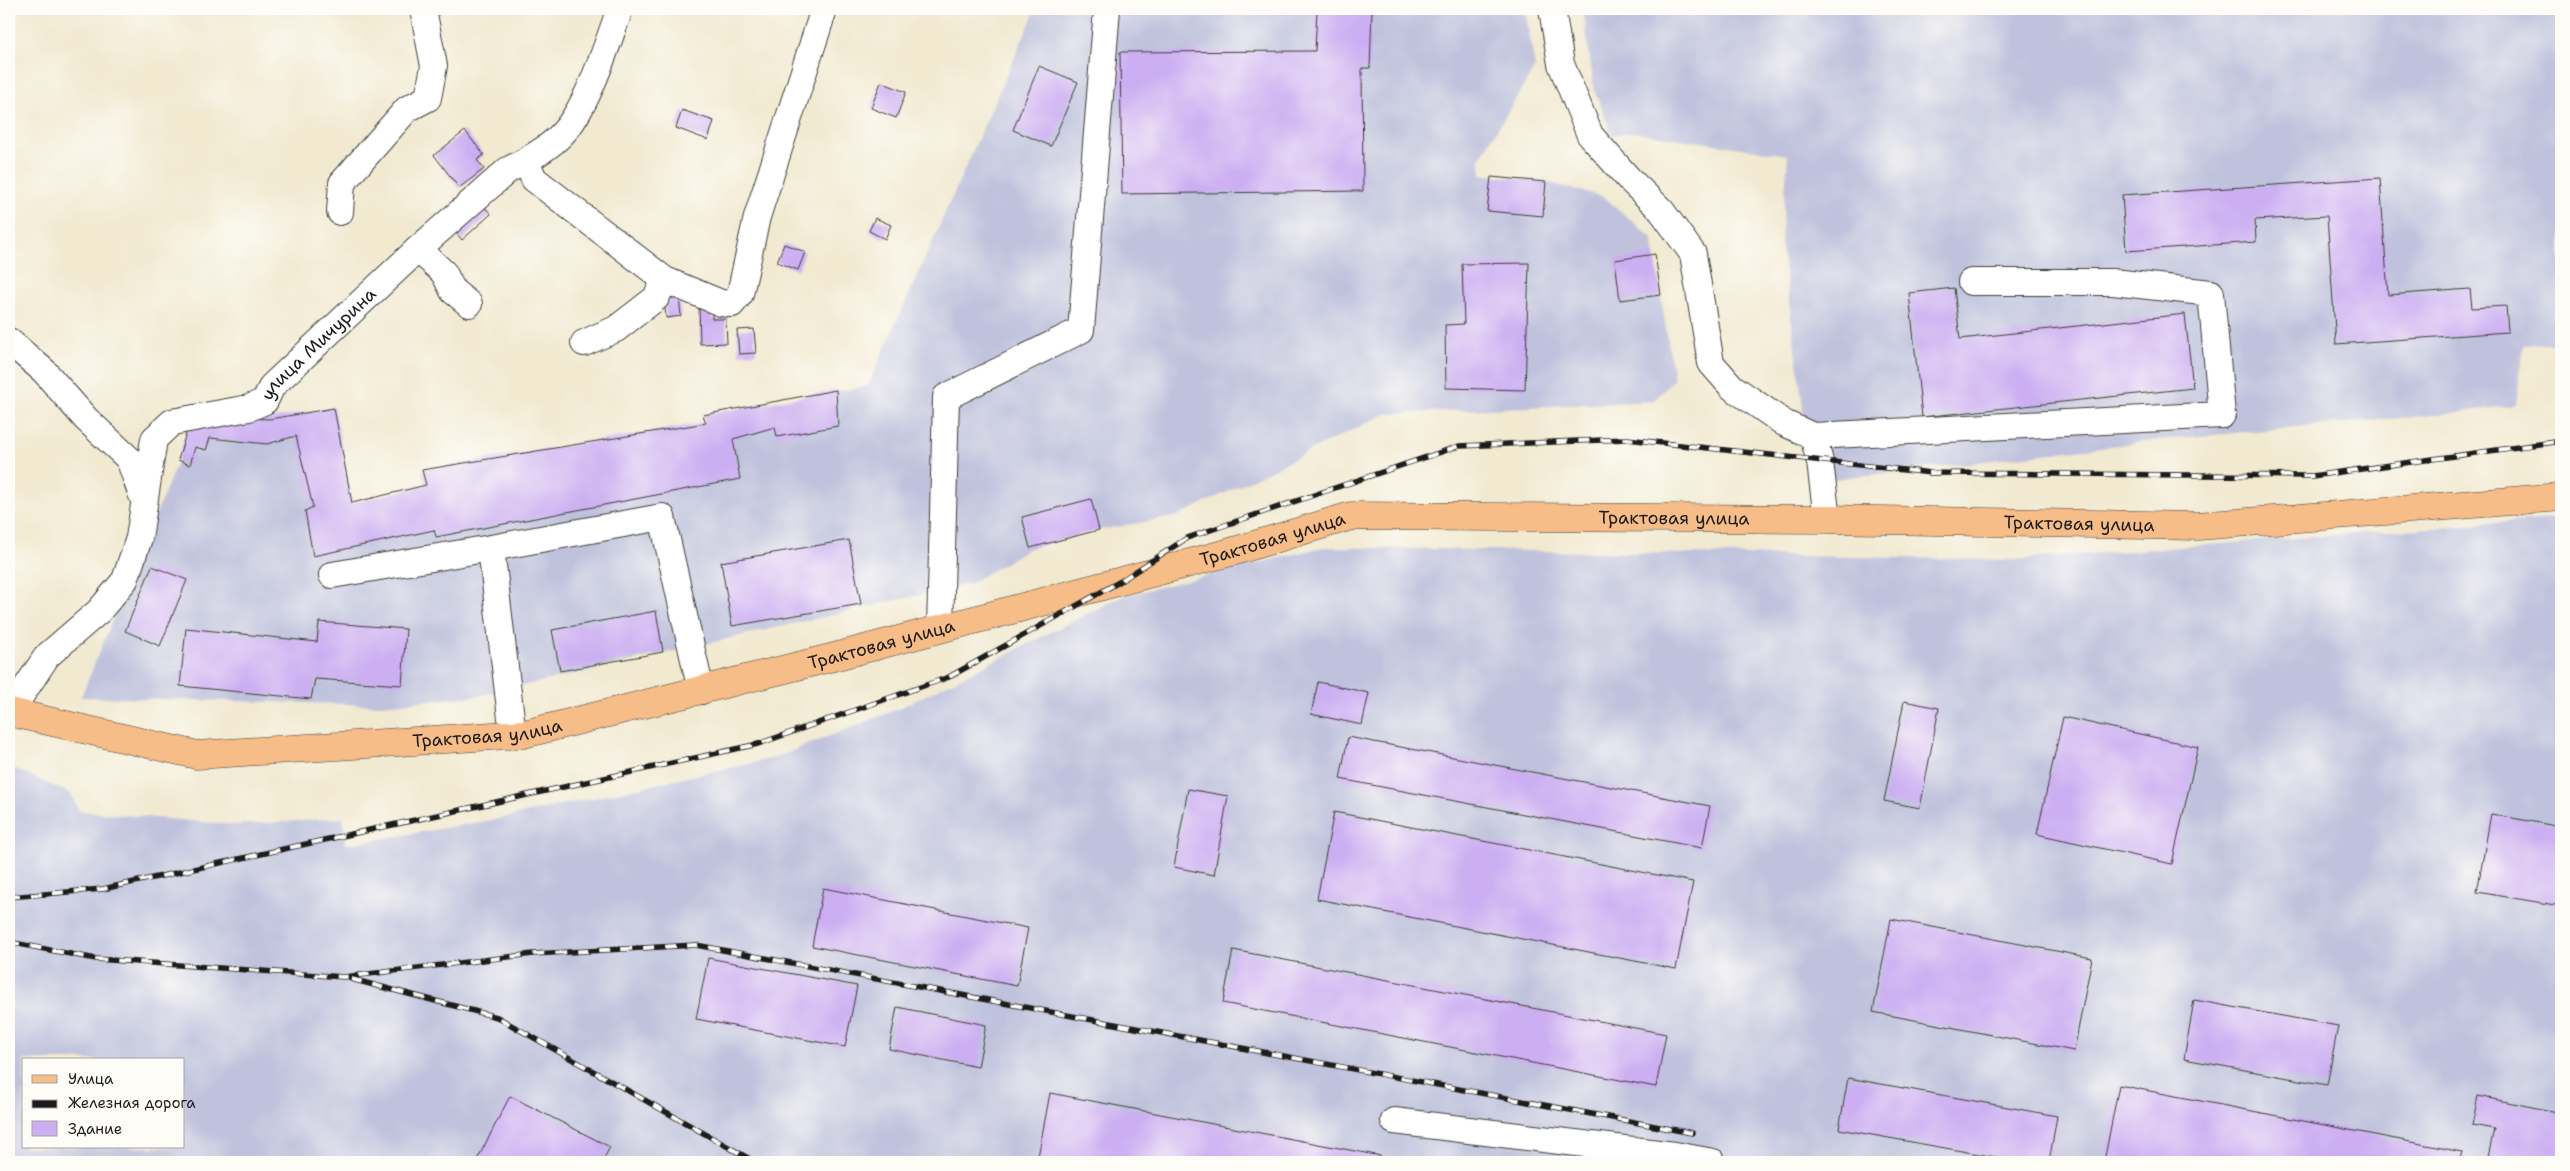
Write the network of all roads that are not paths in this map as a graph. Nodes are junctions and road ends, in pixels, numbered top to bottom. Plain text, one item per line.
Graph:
1 (423, 9) edge
2 (620, 9) edge
3 (824, 9) edge
4 (1107, 9) edge
5 (1552, 9) edge
6 (526, 161) junction
7 (340, 212) dead end
8 (418, 249) junction
9 (665, 280) junction
10 (1970, 282) dead end
11 (469, 304) dead end
12 (9, 341) edge
13 (584, 343) dead end
14 (1813, 436) junction
15 (2561, 497) edge
16 (143, 498) junction
17 (1827, 520) junction
18 (491, 548) junction
19 (332, 575) dead end
20 (940, 629) junction
21 (701, 690) junction
22 (9, 712) edge
23 (513, 735) junction
24 (1394, 1121) dead end
25 (1712, 1162) edge

1 - 7 street
2 - 6 street, улица Мичурина
3 - 9 street
4 - 20 street
5 - 14 street
6 - 8 street, улица Мичурина
6 - 9 street
8 - 11 street
8 - 16 street, улица Мичурина
9 - 13 street
10 - 14 street
12 - 16 street
14 - 17 street
15 - 17 main road, Трактовая улица
16 - 22 street, улица Мичурина
17 - 20 main road, Трактовая улица
18 - 19 street
18 - 21 street
18 - 23 street
20 - 21 main road, Трактовая улица
21 - 23 main road, Трактовая улица
22 - 23 main road, Трактовая улица
24 - 25 street

